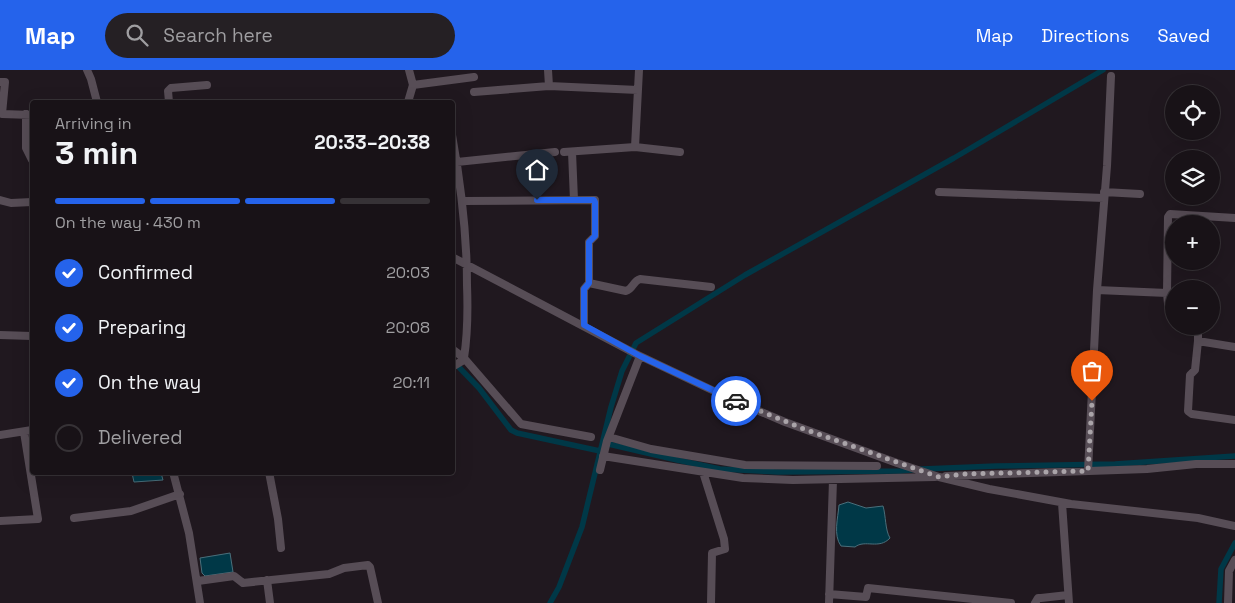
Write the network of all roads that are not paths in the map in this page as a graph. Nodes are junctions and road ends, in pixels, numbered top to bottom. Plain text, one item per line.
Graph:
1 (87, 70) edge
2 (410, 70) edge
3 (548, 70) edge
4 (639, 70) edge
5 (474, 76) dead end
6 (1111, 76) dead end
7 (0, 82) edge
8 (207, 85) dead end
9 (413, 85) junction
10 (549, 86) junction
11 (638, 90) junction
12 (474, 92) dead end
13 (97, 100) edge
14 (169, 100) edge
15 (409, 100) edge
16 (29, 114) edge
17 (635, 147) junction
18 (455, 151) edge
19 (554, 152) dead end
20 (680, 152) dead end
21 (30, 156) edge
22 (457, 162) junction
23 (939, 192) dead end
24 (1140, 194) dead end
25 (1104, 195) junction
26 (0, 200) edge
27 (574, 200) junction
28 (463, 201) junction
29 (30, 202) edge
30 (1235, 218) edge
31 (455, 258) edge
32 (467, 264) junction
33 (1167, 280) edge
34 (589, 283) junction
35 (710, 287) dead end
36 (1097, 290) junction
37 (1165, 293) edge
38 (584, 325) junction
39 (0, 335) edge
40 (1198, 335) edge
41 (30, 336) edge
42 (1198, 340) junction
43 (1235, 347) edge
44 (455, 352) edge
45 (638, 355) junction
46 (463, 359) junction
47 (455, 365) edge
48 (1235, 420) edge
49 (28, 431) edge
50 (0, 435) edge
51 (591, 437) dead end
52 (608, 439) junction
53 (30, 449) edge
54 (604, 453) junction
55 (1235, 464) edge
56 (877, 466) dead end
57 (1089, 466) junction
58 (600, 470) dead end
59 (703, 472) junction
60 (33, 475) edge
61 (175, 475) edge
62 (271, 475) edge
63 (936, 476) junction
64 (833, 480) junction
65 (180, 494) junction
66 (1062, 503) junction
67 (74, 518) dead end
68 (0, 521) edge
69 (1235, 526) edge
70 (282, 548) dead end
71 (1235, 560) edge
72 (267, 580) junction
73 (198, 581) junction
74 (829, 594) junction
75 (936, 599) edge
76 (1069, 599) edge
77 (200, 603) edge
78 (270, 603) edge
79 (378, 603) edge
80 (711, 603) edge
81 (829, 603) edge
82 (1011, 603) edge
83 (1035, 603) edge
84 (1228, 603) edge

1 - 13 street
2 - 9 street
3 - 10 street
4 - 11 street
5 - 9 street
6 - 25 street
7 - 16 street
8 - 14 street
9 - 15 street
10 - 11 street
10 - 12 street
11 - 17 street
16 - 21 street
17 - 20 street
17 - 27 street
18 - 22 street
19 - 22 street
22 - 28 street
23 - 25 street
24 - 25 street
25 - 36 street
26 - 29 street
27 - 28 street
27 - 34 street
28 - 32 street
30 - 33 street
31 - 32 street
32 - 38 street
32 - 46 street
34 - 35 street
34 - 38 street
36 - 37 street
36 - 57 street
38 - 45 street
39 - 41 street
40 - 42 street
42 - 43 street
42 - 48 street
44 - 46 street
45 - 52 street
45 - 63 street
46 - 47 street
46 - 51 street
49 - 50 street
49 - 53 street
52 - 54 street
52 - 56 street
54 - 58 street
54 - 59 street
55 - 57 street
57 - 63 street
59 - 64 street
59 - 80 street
60 - 68 street
61 - 65 street
62 - 70 street
63 - 64 street
63 - 66 street
64 - 74 street
65 - 67 street
65 - 73 street
66 - 69 street
66 - 76 street
71 - 84 street
72 - 73 street
72 - 78 street
72 - 79 street
73 - 77 street
74 - 75 street
74 - 81 street
75 - 82 street
76 - 83 street

